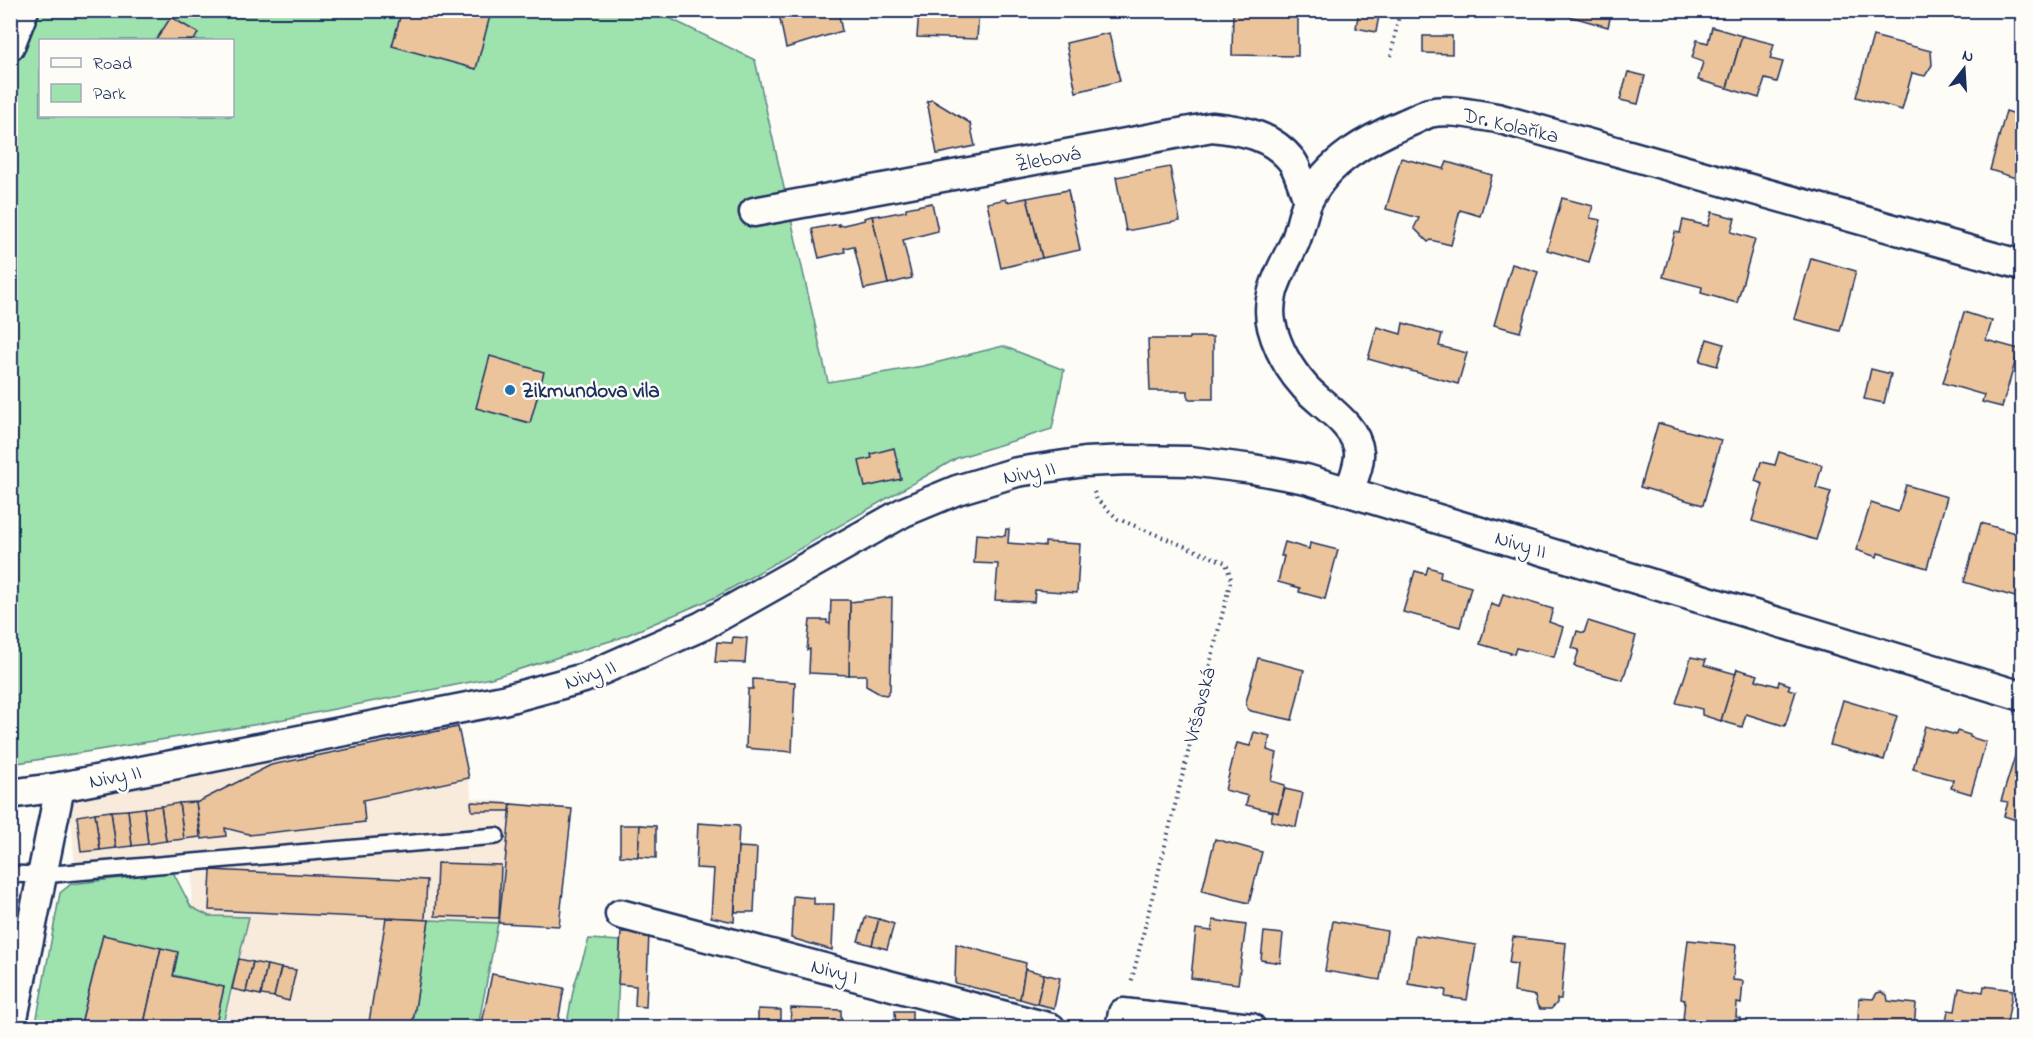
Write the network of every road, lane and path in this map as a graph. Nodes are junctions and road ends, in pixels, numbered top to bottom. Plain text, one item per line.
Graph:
1 (24, 10) edge
2 (1400, 10) edge
3 (10, 46) edge
4 (1391, 56) dead end
5 (1308, 200) junction
6 (754, 212) dead end
7 (2022, 265) edge
8 (1086, 462) junction
9 (1349, 492) junction
10 (2022, 696) edge
11 (60, 787) junction
12 (10, 794) edge
13 (496, 836) dead end
14 (10, 874) edge
15 (42, 875) junction
16 (620, 914) dead end
17 (1122, 1020) edge
18 (11, 1028) edge
19 (1051, 1028) edge
20 (1251, 1028) edge

1 - 3 street
2 - 4 path
5 - 6 street, Žlebová
5 - 7 street, Dr. Kolaříka
5 - 9 street, Dr. Kolaříka
8 - 9 street, Nivy II
8 - 11 street, Nivy II
8 - 17 path, Vršavská
9 - 10 street, Nivy II
11 - 12 street, Nivy II
11 - 15 street
13 - 15 lane
14 - 15 lane
15 - 18 street
16 - 19 street, Nivy I
17 - 20 street

